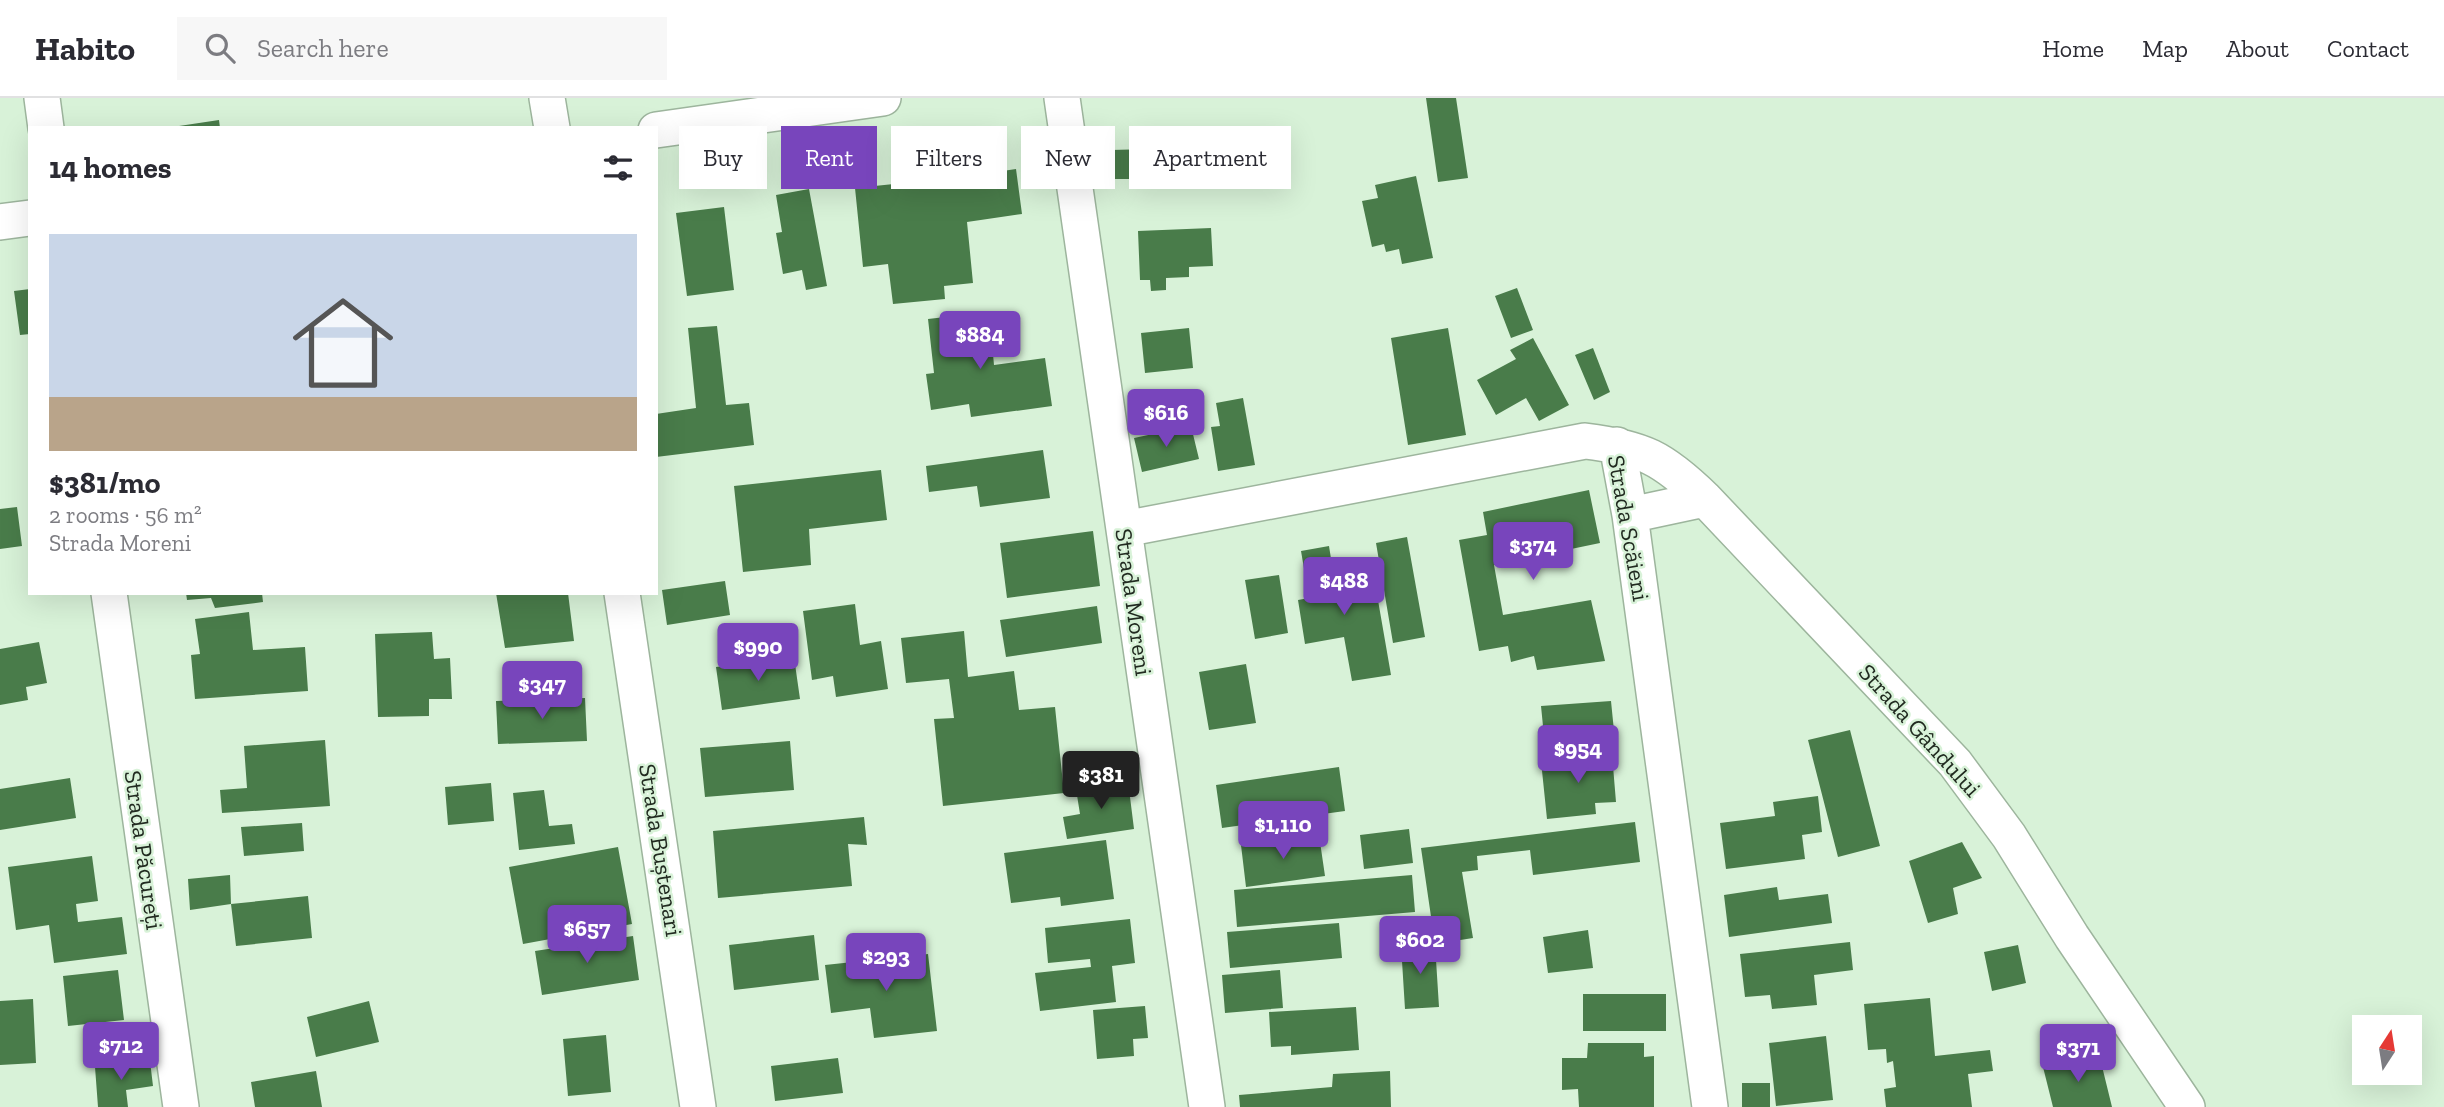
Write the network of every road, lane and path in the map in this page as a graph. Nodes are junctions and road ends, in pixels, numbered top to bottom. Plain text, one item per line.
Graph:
1 (42, 98) edge
2 (547, 98) edge
3 (883, 98) edge
4 (1062, 98) edge
5 (46, 126) edge
6 (552, 126) edge
7 (658, 130) edge
8 (28, 218) edge
9 (0, 222) edge
10 (1617, 444) junction
11 (1705, 499) junction
12 (1630, 515) junction
13 (1124, 529) junction
14 (110, 595) edge
15 (622, 595) edge
16 (181, 1107) edge
17 (698, 1107) edge
18 (1207, 1107) edge
19 (1710, 1107) edge
20 (2187, 1107) edge

1 - 5 street
2 - 6 street
3 - 7 street
4 - 13 street, Strada Moreni
8 - 9 street
10 - 11 street, Strada Gândului
10 - 12 street, Strada Scăieni
10 - 13 street, Strada Scăieni
11 - 12 street
11 - 20 street, Strada Gândului
12 - 19 street, Strada Scăieni
13 - 18 street, Strada Moreni
14 - 16 street, Strada Păcureți
15 - 17 street, Strada Buștenari

